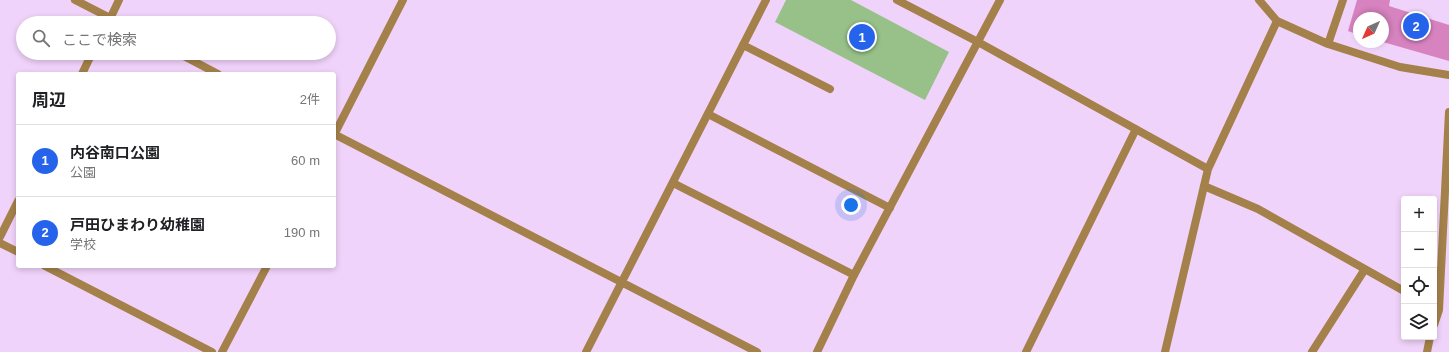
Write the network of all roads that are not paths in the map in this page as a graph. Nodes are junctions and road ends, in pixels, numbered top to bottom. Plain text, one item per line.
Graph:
1 (75, 0) edge
2 (119, 0) edge
3 (403, 0) edge
4 (766, 0) edge
5 (897, 0) edge
6 (1000, 0) edge
7 (1259, 0) edge
8 (1343, 0) edge
9 (101, 16) edge
10 (111, 16) edge
11 (1276, 21) junction
12 (978, 42) junction
13 (1328, 44) junction
14 (743, 45) junction
15 (89, 60) edge
16 (191, 60) edge
17 (83, 72) edge
18 (214, 72) edge
19 (1449, 74) edge
20 (830, 90) dead end
21 (1449, 112) edge
22 (708, 114) junction
23 (1136, 129) junction
24 (336, 130) edge
25 (336, 135) edge
26 (1208, 169) junction
27 (673, 183) junction
28 (1204, 186) junction
29 (16, 205) edge
30 (890, 208) junction
31 (0, 237) edge
32 (0, 243) edge
33 (16, 251) edge
34 (49, 268) edge
35 (265, 268) edge
36 (1365, 269) junction
37 (854, 275) junction
38 (622, 282) junction
39 (1401, 289) edge
40 (1437, 309) edge
41 (1429, 340) edge
42 (212, 352) edge
43 (222, 352) edge
44 (586, 352) edge
45 (758, 352) edge
46 (817, 352) edge
47 (1026, 352) edge
48 (1165, 352) edge
49 (1312, 352) edge
50 (1427, 352) edge

1 - 9 street
2 - 10 street
3 - 24 street
4 - 14 street
5 - 12 street
6 - 12 street
7 - 11 street
8 - 13 street
11 - 13 street
11 - 26 street
12 - 23 street
12 - 30 street
13 - 19 street
14 - 20 street
14 - 22 street
15 - 17 street
16 - 18 street
21 - 40 street
22 - 27 street
22 - 30 street
23 - 26 street
23 - 47 street
25 - 38 street
26 - 28 street
27 - 37 street
27 - 38 street
28 - 36 street
28 - 48 street
29 - 31 street
30 - 37 street
32 - 33 street
34 - 42 street
35 - 43 street
36 - 39 street
36 - 49 street
37 - 46 street
38 - 44 street
38 - 45 street
41 - 50 street

